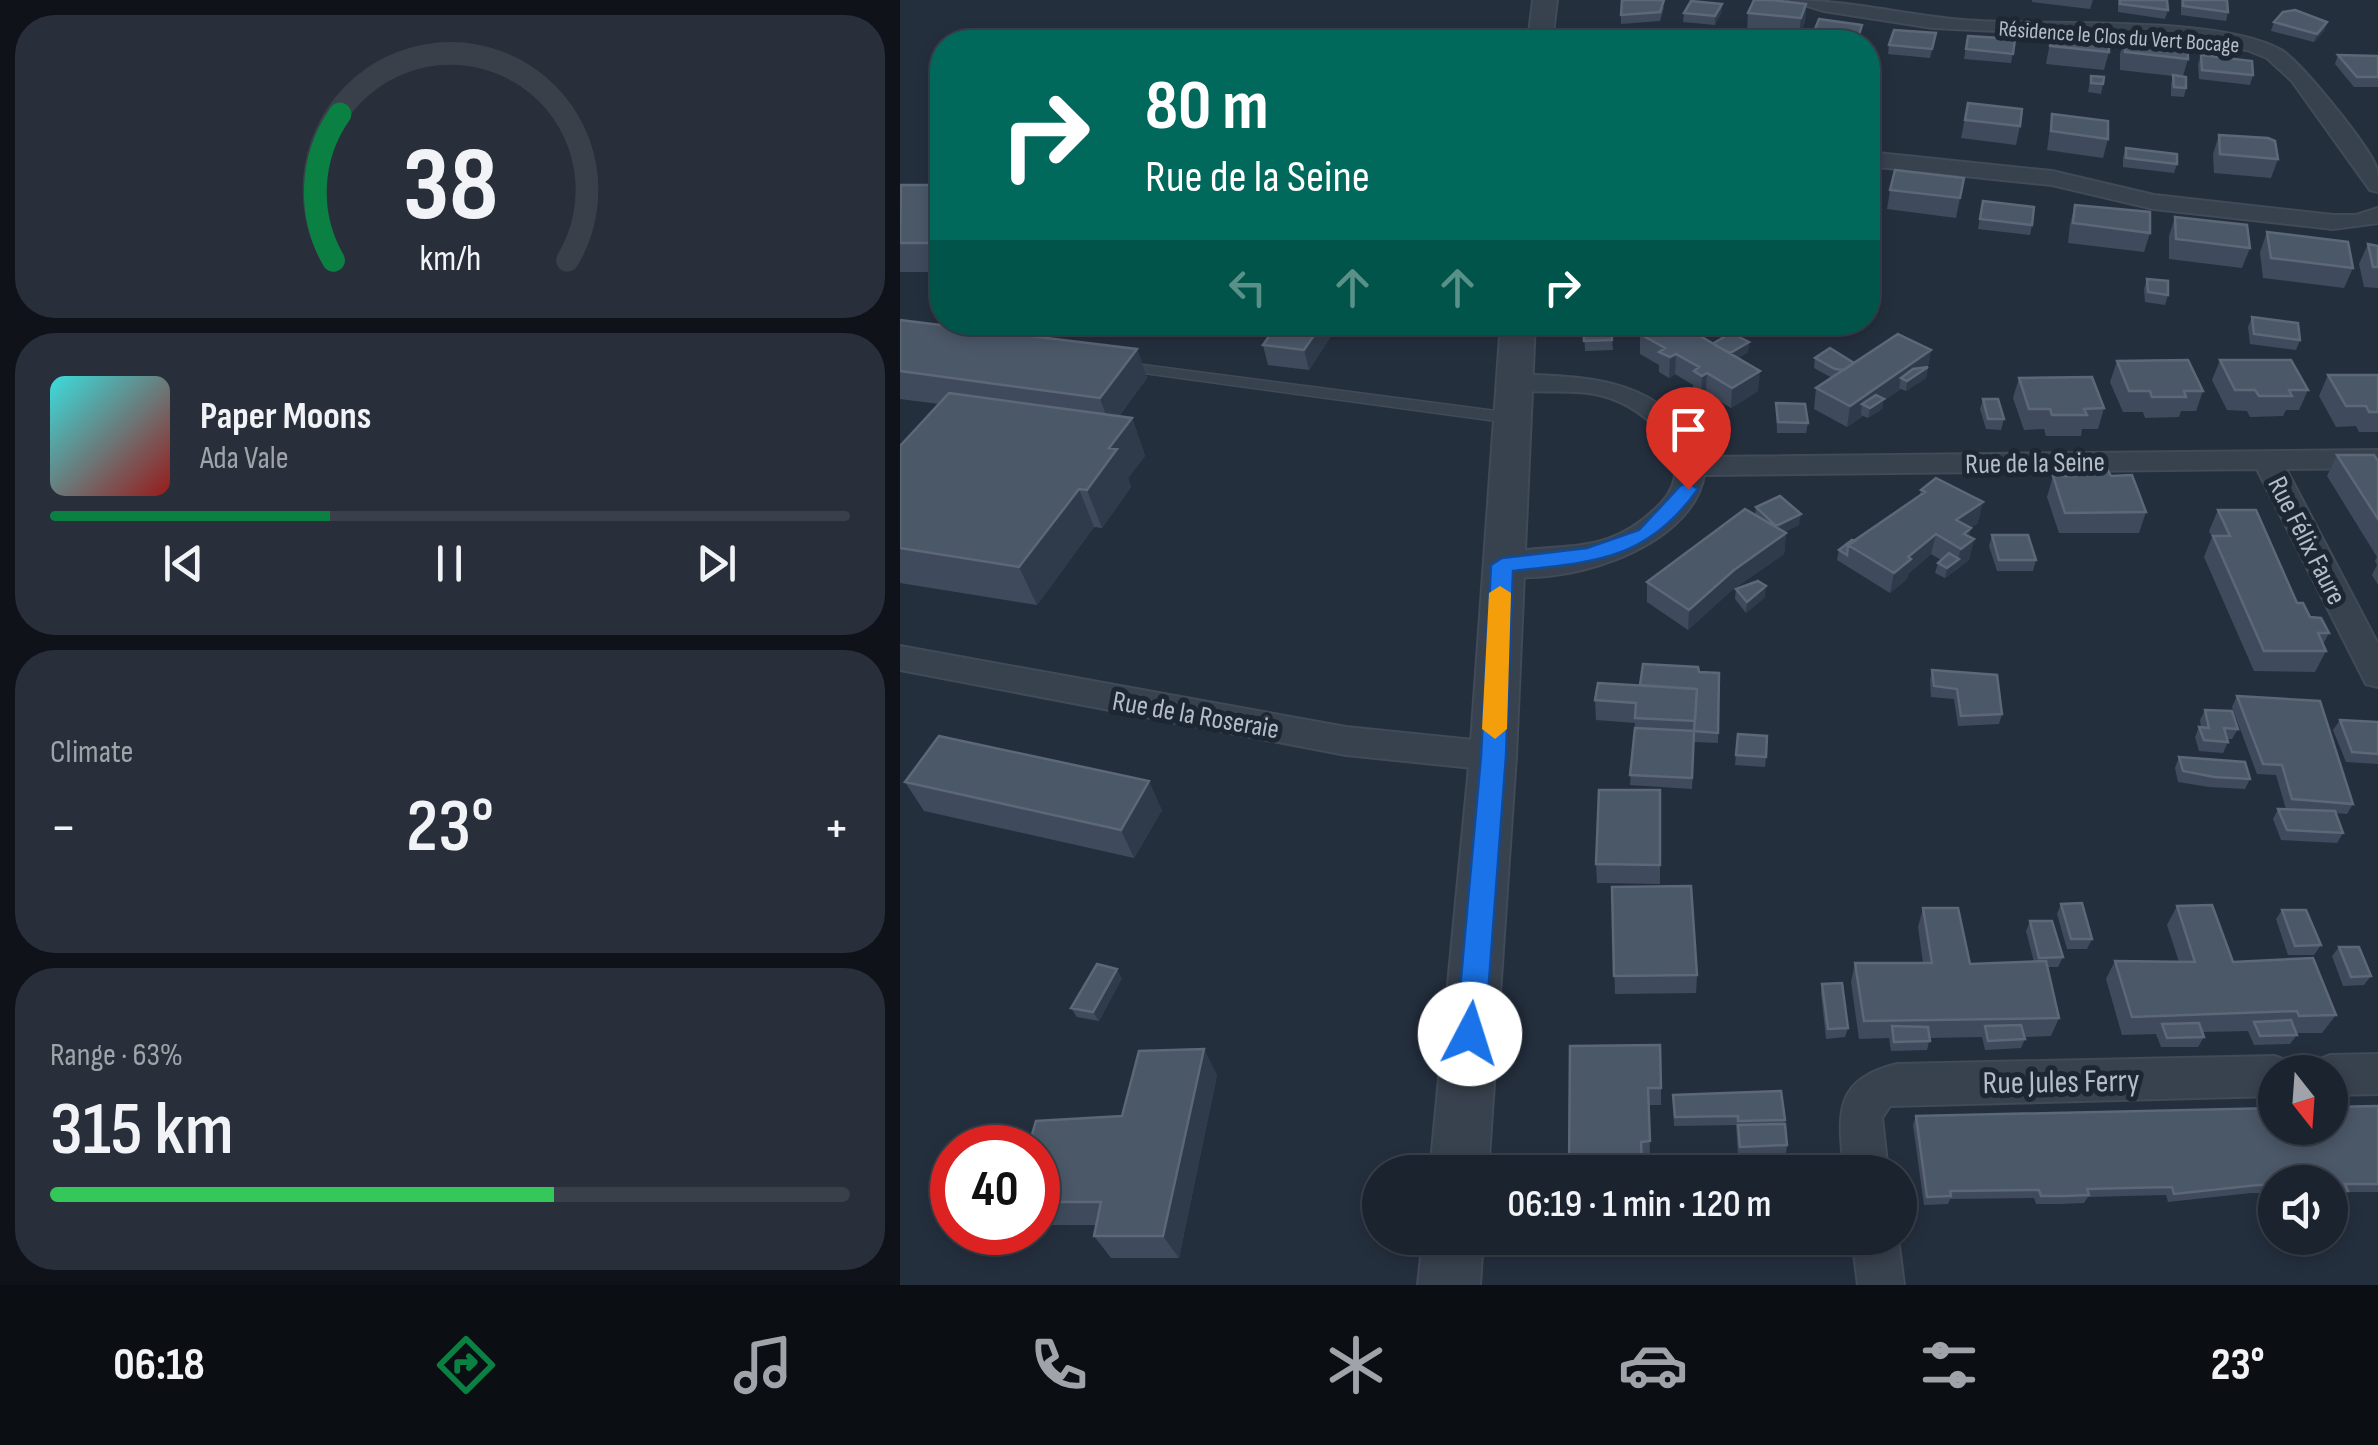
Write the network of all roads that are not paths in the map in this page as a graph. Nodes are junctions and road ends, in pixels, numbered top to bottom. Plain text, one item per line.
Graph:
1 (1545, 0) edge
2 (1797, 0) edge
3 (1541, 30) edge
4 (1880, 160) edge
5 (2378, 185) edge
6 (2378, 215) edge
7 (1517, 335) edge
8 (1096, 363) edge
9 (1512, 400) junction
10 (2266, 459) junction
11 (2378, 459) edge
12 (1691, 466) junction
13 (1502, 565) junction
14 (900, 658) edge
15 (2378, 674) edge
16 (1494, 756) junction
17 (2378, 1074) edge
18 (2348, 1075) edge
19 (2258, 1076) edge
20 (1460, 1155) edge
21 (1864, 1155) edge
22 (1452, 1255) edge
23 (1877, 1255) edge
24 (1450, 1285) edge
25 (1881, 1285) edge

1 - 3 street
2 - 5 street, Résidence le Clos du Vert Bocage
4 - 6 street
7 - 9 street
8 - 9 lane
9 - 12 street
9 - 13 street
10 - 11 street, Rue de la Seine
10 - 12 street, Rue de la Seine
10 - 15 street, Rue Félix Faure
12 - 13 street
13 - 16 street
14 - 16 street, Rue de la Roseraie
16 - 20 street
17 - 18 street
19 - 21 street, Rue Jules Ferry
22 - 24 street
23 - 25 street

